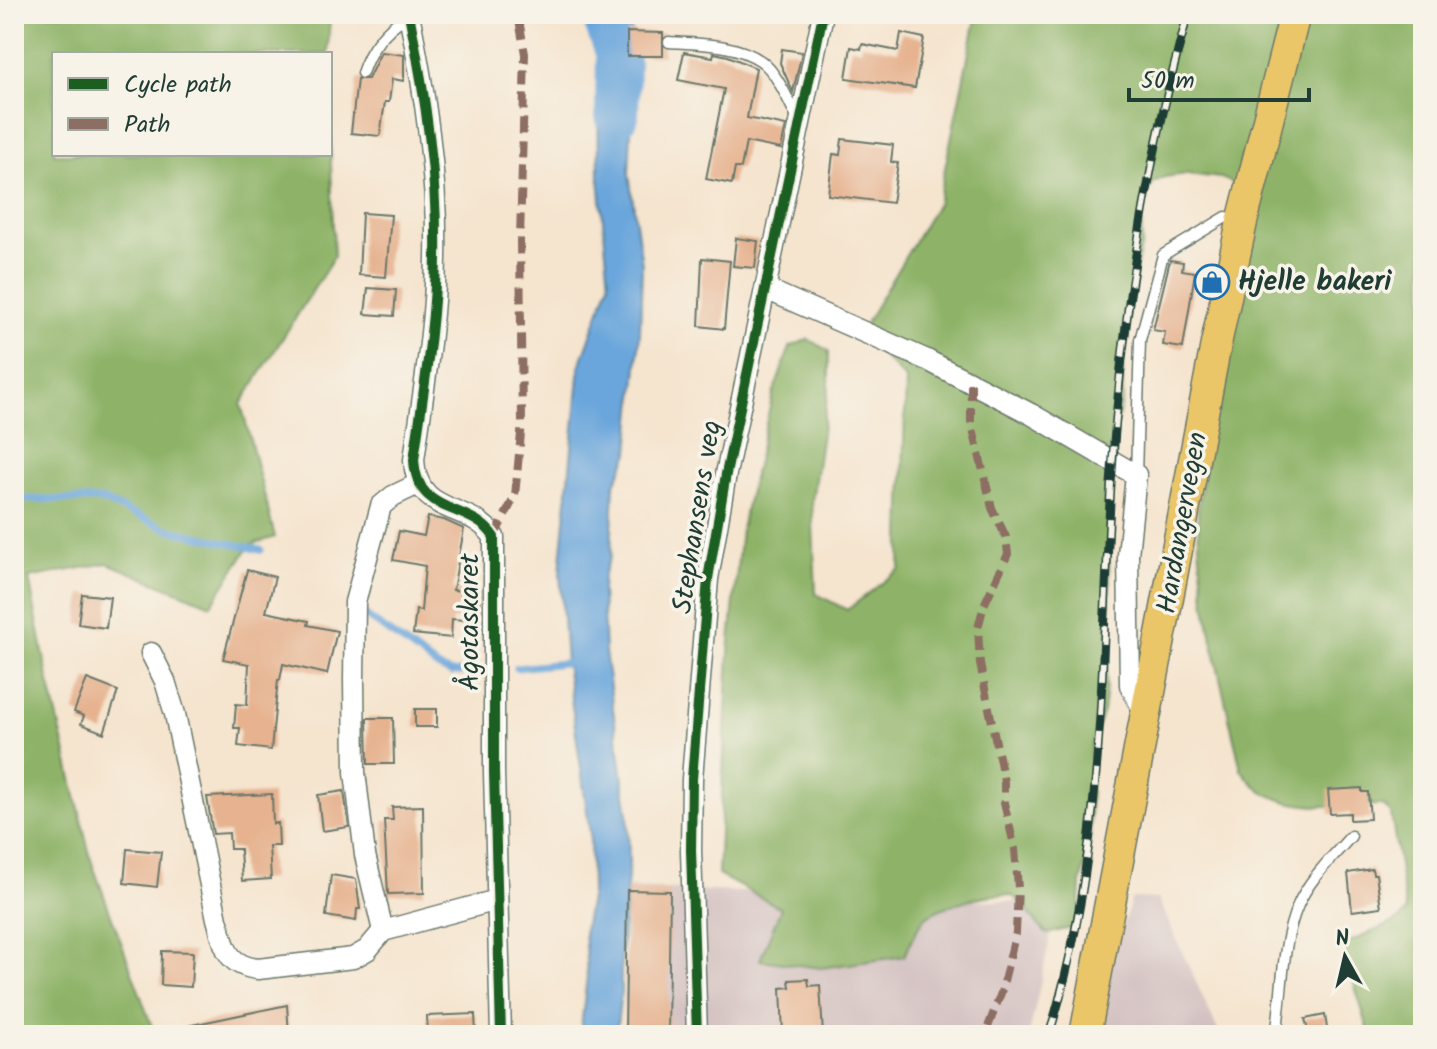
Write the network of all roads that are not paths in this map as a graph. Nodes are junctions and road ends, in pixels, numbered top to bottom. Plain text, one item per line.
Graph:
1 (409, 14) edge
2 (823, 14) edge
3 (1295, 14) edge
4 (669, 42) dead end
5 (362, 73) dead end
6 (800, 124) junction
7 (1242, 222) junction
8 (766, 289) junction
9 (1136, 475) junction
10 (418, 484) junction
11 (151, 653) dead end
12 (1146, 716) junction
13 (1351, 836) dead end
14 (497, 900) junction
15 (383, 931) junction
16 (501, 1035) edge
17 (697, 1035) edge
18 (1085, 1035) edge
19 (1276, 1035) edge

1 - 5 lane
1 - 10 street
2 - 6 street, Stephansens veg
3 - 7 main road, Hardangervegen
4 - 6 lane
6 - 8 street, Stephansens veg
7 - 9 lane
7 - 12 main road, Hardangervegen
8 - 9 street
8 - 17 street, Stephansens veg
9 - 12 street
10 - 14 street, Ågotaskaret
10 - 15 street
11 - 15 street
12 - 18 main road, Hardangervegen
13 - 19 lane
14 - 15 street
14 - 16 street, Ågotaskaret

